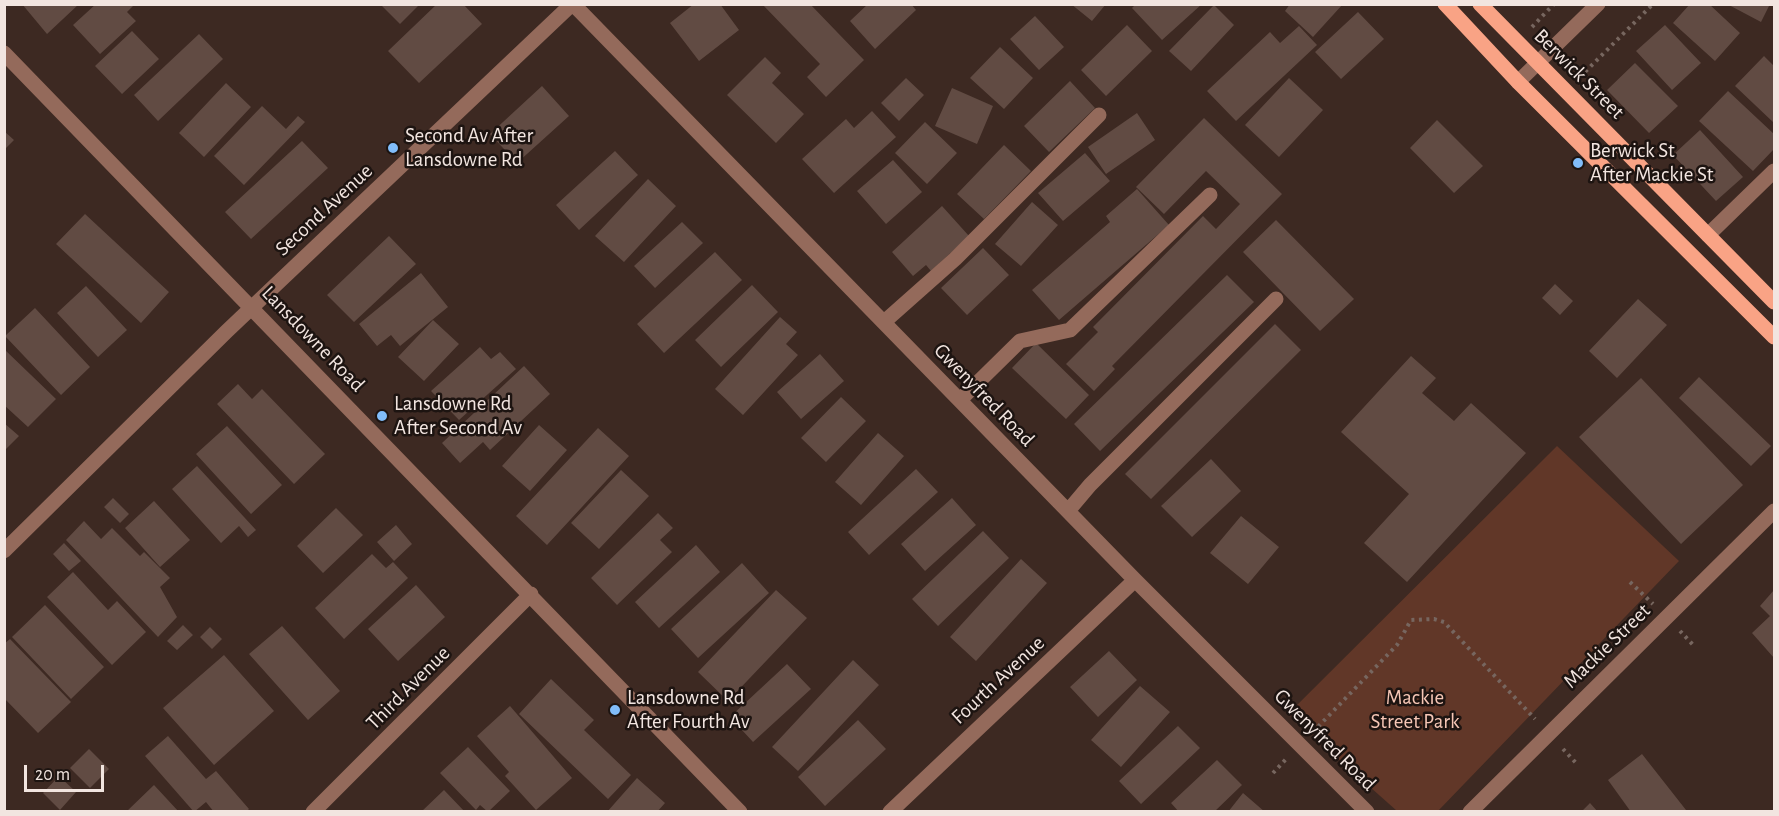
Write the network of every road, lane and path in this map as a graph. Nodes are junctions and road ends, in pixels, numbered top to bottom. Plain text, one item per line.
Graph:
1 (573, 4) edge
2 (1445, 4) edge
3 (1480, 4) edge
4 (1554, 4) edge
5 (1598, 4) edge
6 (1653, 4) edge
7 (1532, 27) dead end
8 (4, 53) edge
9 (1537, 63) junction
10 (1579, 77) dead end
11 (1518, 82) junction
12 (1099, 115) dead end
13 (1774, 171) edge
14 (1210, 195) dead end
15 (1708, 235) junction
16 (1276, 299) dead end
17 (1774, 302) edge
18 (252, 308) junction
19 (884, 322) junction
20 (1774, 338) edge
21 (960, 400) junction
22 (1068, 511) junction
23 (1774, 511) edge
24 (4, 551) edge
25 (1135, 580) junction
26 (531, 594) junction
27 (1548, 733) junction
28 (1300, 745) junction
29 (1576, 763) dead end
30 (1273, 773) dead end
31 (313, 812) edge
32 (740, 812) edge
33 (890, 812) edge
34 (1367, 812) edge
35 (1470, 812) edge

1 - 18 street, Second Avenue
1 - 19 street, Gwenyfred Road
2 - 11 main road
3 - 9 main road, Berwick Street
4 - 7 path
5 - 9 street
6 - 10 path
8 - 18 street, Lansdowne Road
9 - 11 street
9 - 15 main road, Berwick Street
11 - 20 main road
12 - 19 street
13 - 15 street
14 - 21 street
15 - 17 main road, Berwick Street
16 - 22 street
18 - 24 street, Second Avenue
18 - 26 street, Lansdowne Road
19 - 21 street, Gwenyfred Road
21 - 22 street, Gwenyfred Road
22 - 25 street, Gwenyfred Road
23 - 27 street, Mackie Street
25 - 28 street, Gwenyfred Road
25 - 33 street, Fourth Avenue
26 - 31 street, Third Avenue
26 - 32 street, Lansdowne Road
27 - 28 path
27 - 29 path
27 - 35 street, Mackie Street
28 - 30 path
28 - 34 street, Gwenyfred Road

